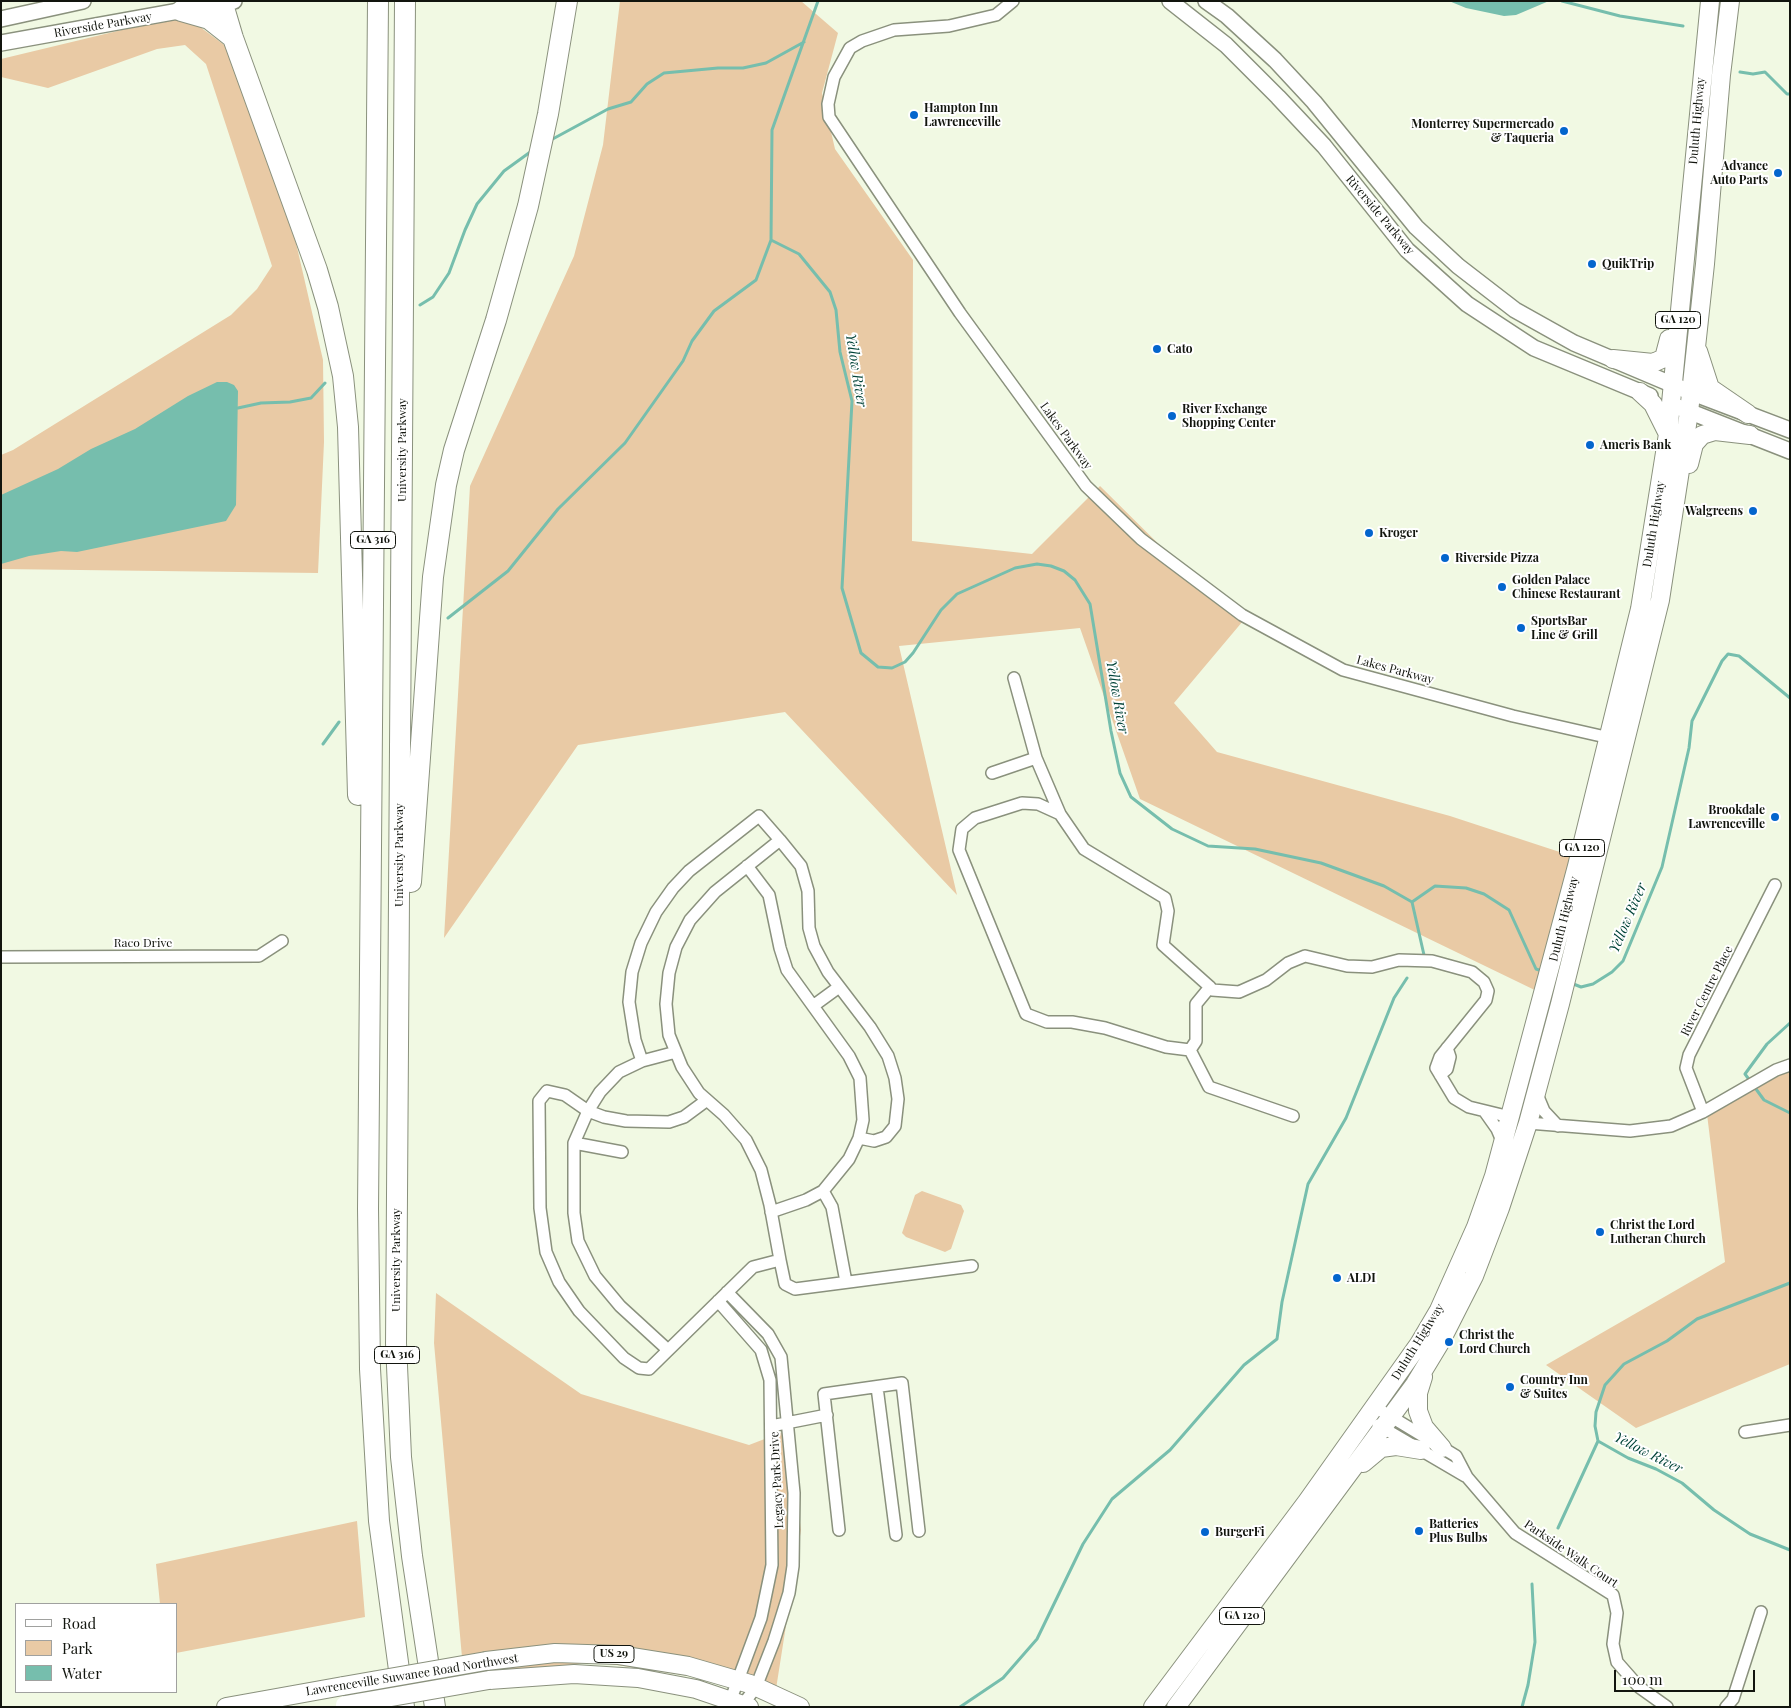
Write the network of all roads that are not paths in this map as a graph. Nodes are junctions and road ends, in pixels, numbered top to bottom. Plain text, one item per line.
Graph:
1 (83, 1) edge
2 (378, 1) edge
3 (405, 1) edge
4 (566, 1) edge
5 (1013, 1) edge
6 (1170, 1) edge
7 (1206, 1) edge
8 (1710, 1) edge
9 (1730, 1) edge
10 (226, 2) edge
11 (181, 11) junction
12 (1, 19) edge
13 (233, 38) junction
14 (1, 42) edge
15 (1684, 256) junction
16 (1695, 339) junction
17 (1613, 359) junction
18 (1671, 384) junction
19 (1640, 392) junction
20 (1690, 392) junction
21 (1670, 404) junction
22 (1689, 412) junction
23 (1748, 414) junction
24 (1790, 430) edge
25 (1668, 434) junction
26 (1750, 435) junction
27 (1790, 451) edge
28 (1673, 527) junction
29 (1014, 678) dead end
30 (1610, 738) junction
31 (1036, 758) junction
32 (992, 773) dead end
33 (1060, 814) junction
34 (780, 840) junction
35 (747, 866) junction
36 (1775, 885) dead end
37 (282, 942) dead end
38 (1, 957) edge
39 (1562, 960) junction
40 (839, 987) junction
41 (1211, 989) junction
42 (398, 1001) junction
43 (813, 1006) junction
44 (1536, 1025) junction
45 (1190, 1050) junction
46 (676, 1052) junction
47 (642, 1061) junction
48 (1790, 1065) edge
49 (369, 1079) junction
50 (1536, 1092) junction
51 (707, 1100) junction
52 (588, 1111) junction
53 (1485, 1112) junction
54 (1703, 1112) junction
55 (1293, 1116) dead end
56 (1510, 1117) junction
57 (1528, 1122) junction
58 (1558, 1126) junction
59 (858, 1138) junction
60 (574, 1143) junction
61 (1503, 1145) junction
62 (622, 1152) dead end
63 (823, 1191) junction
64 (1500, 1208) junction
65 (771, 1212) junction
66 (780, 1260) junction
67 (972, 1266) dead end
68 (846, 1282) junction
69 (727, 1292) junction
70 (718, 1301) junction
71 (668, 1350) junction
72 (1425, 1367) junction
73 (877, 1386) junction
74 (827, 1416) junction
75 (1379, 1418) junction
76 (788, 1422) junction
77 (1790, 1425) edge
78 (771, 1426) junction
79 (1745, 1432) dead end
80 (1442, 1448) junction
81 (1421, 1450) junction
82 (1467, 1477) junction
83 (1345, 1478) junction
84 (839, 1530) dead end
85 (919, 1532) dead end
86 (896, 1535) dead end
87 (1761, 1612) dead end
88 (739, 1681) junction
89 (670, 1682) junction
90 (756, 1687) junction
91 (739, 1705) edge
92 (341, 1706) edge
93 (226, 1707) edge
94 (404, 1707) edge
95 (435, 1707) edge
96 (707, 1707) edge
97 (800, 1707) edge
98 (1153, 1707) edge
99 (1176, 1707) edge
100 (1667, 1707) edge
101 (1726, 1707) edge

1 - 12 main road, Riverside Parkway
2 - 49 highway, GA 316
3 - 42 highway, University Parkway / GA 316
4 - 42 highway
5 - 30 street, Lakes Parkway
6 - 19 main road, Riverside Parkway
7 - 17 main road, Riverside Parkway
8 - 15 main road, Duluth Highway / GA 120
9 - 16 main road, Duluth Highway / GA 120
10 - 11 main road, Riverside Parkway
10 - 13 highway
11 - 13 highway
11 - 14 main road, Riverside Parkway
13 - 49 highway
15 - 17 main road
15 - 18 main road, Duluth Highway / GA 120
16 - 20 main road, Duluth Highway / GA 120
16 - 23 main road
17 - 18 main road, Riverside Parkway
18 - 20 main road, Riverside Parkway
18 - 21 main road, Duluth Highway / GA 120
19 - 21 main road, Riverside Parkway
19 - 25 main road
20 - 22 main road, Duluth Highway / GA 120
20 - 23 main road, Riverside Parkway
21 - 22 main road, Riverside Parkway
21 - 25 main road, Duluth Highway / GA 120
22 - 26 main road, Riverside Parkway
22 - 28 main road, Duluth Highway / GA 120
23 - 24 main road, Riverside Parkway
25 - 30 main road, Duluth Highway / GA 120
26 - 27 main road, Riverside Parkway
26 - 28 main road
28 - 39 main road, Duluth Highway / GA 120
29 - 31 street
30 - 39 main road, Duluth Highway / GA 120
31 - 32 street
31 - 33 street
33 - 41 street
33 - 45 street
34 - 35 street
34 - 40 street
34 - 47 street
35 - 43 street
35 - 46 street
36 - 54 street, River Centre Place
37 - 38 street, Raco Drive
39 - 44 main road, Duluth Highway / GA 120
39 - 50 main road, Duluth Highway / GA 120
40 - 43 street
40 - 59 street
41 - 45 street
41 - 53 street
42 - 95 highway, University Parkway / GA 316
43 - 59 street
44 - 56 main road, Duluth Highway / GA 120
44 - 57 main road
45 - 55 street
46 - 47 street
46 - 51 street
47 - 52 street
48 - 54 street
49 - 94 highway, GA 316
50 - 57 main road, Duluth Highway / GA 120
50 - 58 street
51 - 52 street
51 - 65 street
52 - 60 street
52 - 71 street
53 - 56 street
53 - 61 street
54 - 58 street
56 - 61 main road, Duluth Highway / GA 120
56 - 64 main road
57 - 58 street
57 - 64 main road, Duluth Highway / GA 120
59 - 63 street
60 - 62 street
60 - 71 street
61 - 75 main road, Duluth Highway / GA 120
63 - 65 street
63 - 68 street
64 - 72 main road, Duluth Highway / GA 120
65 - 66 street
66 - 68 street
66 - 69 street
67 - 68 street
69 - 70 street
69 - 76 street, Legacy Park Drive
70 - 71 street
70 - 78 street, Legacy Park Drive
72 - 75 main road, Duluth Highway / GA 120
72 - 80 main road
73 - 74 street
73 - 85 street
73 - 86 street
74 - 76 street
74 - 84 street
75 - 80 street
75 - 81 street
75 - 83 main road, Duluth Highway / GA 120
75 - 98 main road, Duluth Highway / GA 120
76 - 78 street
76 - 90 street, Legacy Park Drive
77 - 79 street
78 - 88 street, Legacy Park Drive
80 - 82 street
81 - 82 street
81 - 83 main road
82 - 100 street, Parkside Walk Court
83 - 99 main road, Duluth Highway / GA 120
87 - 101 street
88 - 90 main road, Lawrenceville Suwanee Road Northwest / US 29
88 - 91 street, Legacy Park Drive
88 - 93 main road, Lawrenceville Suwanee Road Northwest / US 29, bridge
89 - 91 main road, Lawrenceville Suwanee Road Northwest / US 29
89 - 92 main road, Lawrenceville Suwanee Road Northwest / US 29, bridge
89 - 96 main road
90 - 91 street, Legacy Park Drive
90 - 97 main road, Lawrenceville Suwanee Road Northwest / US 29

